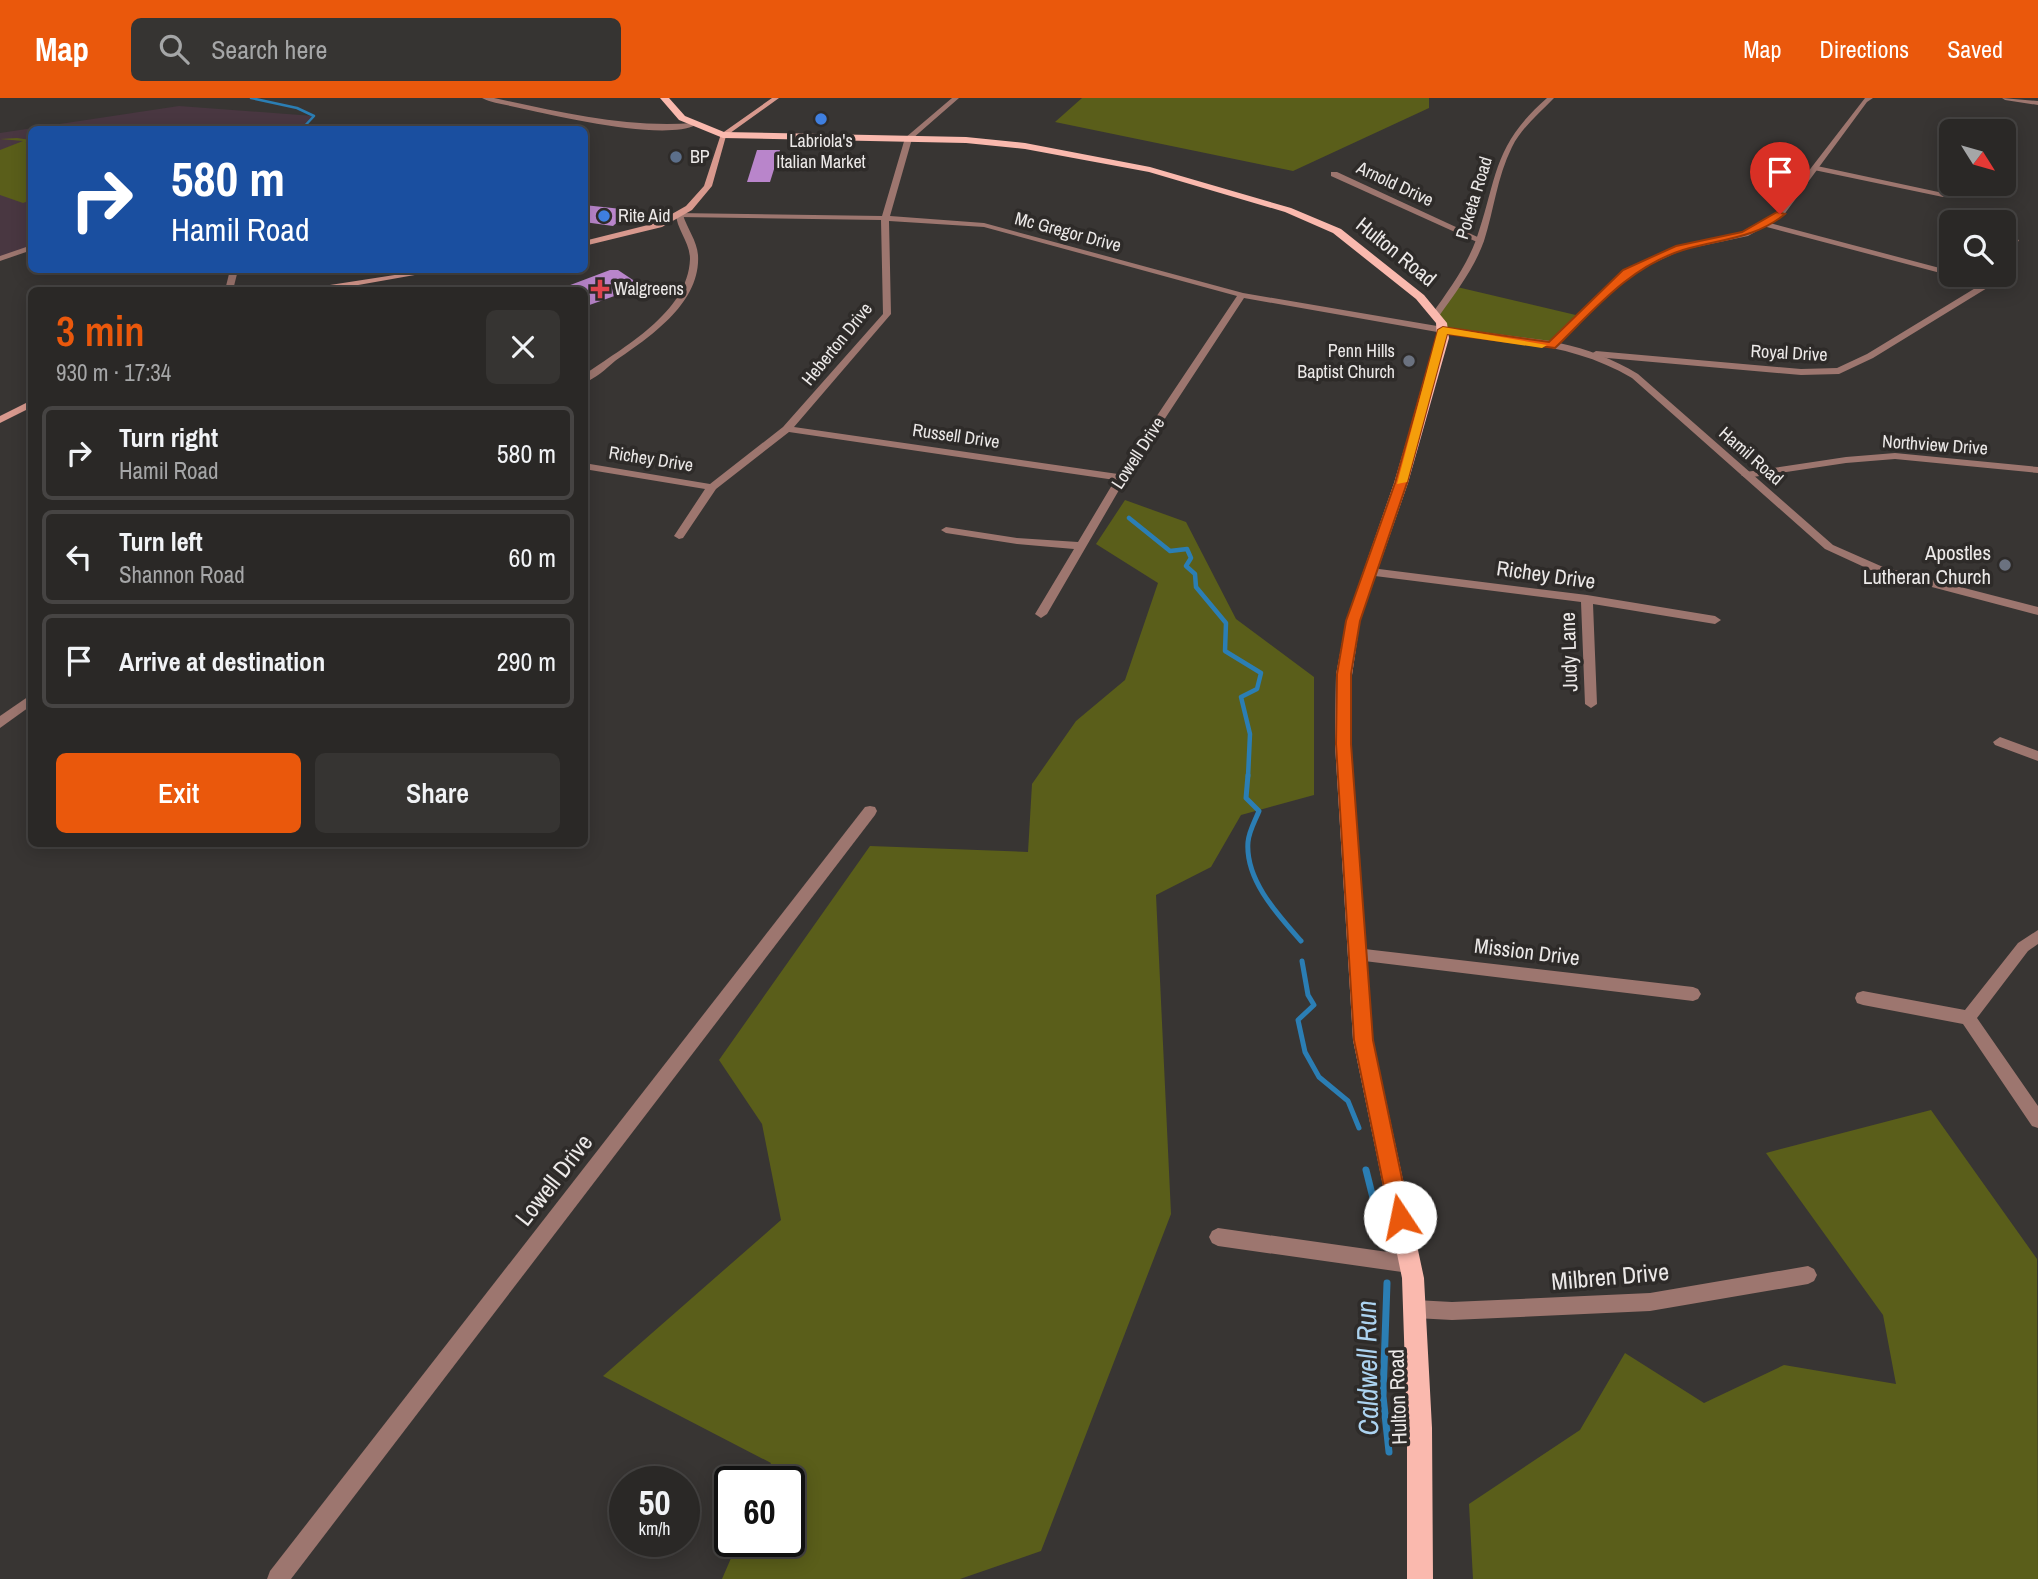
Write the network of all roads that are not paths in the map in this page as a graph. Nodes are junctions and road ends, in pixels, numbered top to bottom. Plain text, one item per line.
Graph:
1 (485, 98) edge
2 (664, 98) edge
3 (776, 98) edge
4 (956, 98) edge
5 (1551, 98) edge
6 (1870, 98) edge
7 (2005, 98) edge
8 (2038, 103) edge
9 (693, 125) junction
10 (723, 135) junction
11 (909, 138) junction
12 (1817, 169) junction
13 (1334, 174) dead end
14 (1939, 194) edge
15 (679, 215) junction
16 (885, 218) junction
17 (1766, 224) junction
18 (1480, 240) junction
19 (588, 243) edge
20 (28, 248) edge
21 (0, 259) edge
22 (1939, 270) edge
23 (421, 273) edge
24 (335, 287) edge
25 (1978, 287) edge
26 (1242, 295) junction
27 (1436, 314) junction
28 (1443, 330) junction
29 (1551, 346) junction
30 (1596, 354) junction
31 (588, 377) edge
32 (28, 405) edge
33 (0, 420) edge
34 (787, 429) junction
35 (588, 467) edge
36 (2038, 470) edge
37 (1746, 475) junction
38 (1121, 478) junction
39 (712, 487) junction
40 (946, 530) dead end
41 (678, 537) dead end
42 (1081, 546) junction
43 (1371, 572) junction
44 (1587, 599) junction
45 (2038, 611) edge
46 (1041, 614) dead end
47 (1715, 620) dead end
48 (28, 701) edge
49 (1591, 704) dead end
50 (0, 723) edge
51 (2000, 743) dead end
52 (2038, 755) edge
53 (870, 811) dead end
54 (2038, 936) edge
55 (1356, 954) junction
56 (1693, 994) dead end
57 (1863, 999) dead end
58 (1968, 1018) junction
59 (2038, 1121) edge
60 (1218, 1237) dead end
61 (1409, 1264) junction
62 (1808, 1275) dead end
63 (1415, 1308) junction
64 (278, 1579) edge
65 (1420, 1579) edge

1 - 9 street
2 - 9 main road
3 - 10 main road
4 - 11 street
5 - 18 street, Poketa Road
6 - 12 street
7 - 8 street
9 - 10 main road, Hulton Road
10 - 11 main road, Hulton Road
10 - 15 main road
11 - 16 street, Heberton Drive
11 - 27 main road, Hulton Road
12 - 14 street
12 - 17 street
13 - 18 street, Arnold Drive
15 - 16 street, Mc Gregor Drive
15 - 19 main road
15 - 31 street
16 - 26 street, Mc Gregor Drive
16 - 34 street, Heberton Drive
17 - 22 street
17 - 29 street
18 - 27 street, Poketa Road
20 - 21 street
23 - 24 main road
25 - 30 street, Royal Drive
26 - 28 street, Mc Gregor Drive
26 - 38 street, Lowell Drive
27 - 28 main road, Hulton Road
28 - 29 street, Hamil Road
28 - 43 main road, Hulton Road
29 - 30 street, Hamil Road
30 - 37 street, Hamil Road
32 - 33 main road
34 - 38 street, Russell Drive
34 - 39 street, Heberton Drive
35 - 39 street, Richey Drive
36 - 37 street, Northview Drive
37 - 45 street, Hamil Road
38 - 42 street, Lowell Drive
39 - 41 street, Heberton Drive
40 - 42 street
42 - 46 street, Lowell Drive
43 - 44 street, Richey Drive
43 - 55 main road, Hulton Road
44 - 47 street, Richey Drive
44 - 49 street, Judy Lane
48 - 50 street
51 - 52 street
53 - 64 street, Lowell Drive
54 - 58 street
55 - 56 street, Mission Drive
55 - 61 main road, Hulton Road
57 - 58 street
58 - 59 street
60 - 61 street
61 - 63 main road, Hulton Road
62 - 63 street, Milbren Drive
63 - 65 main road, Hulton Road

